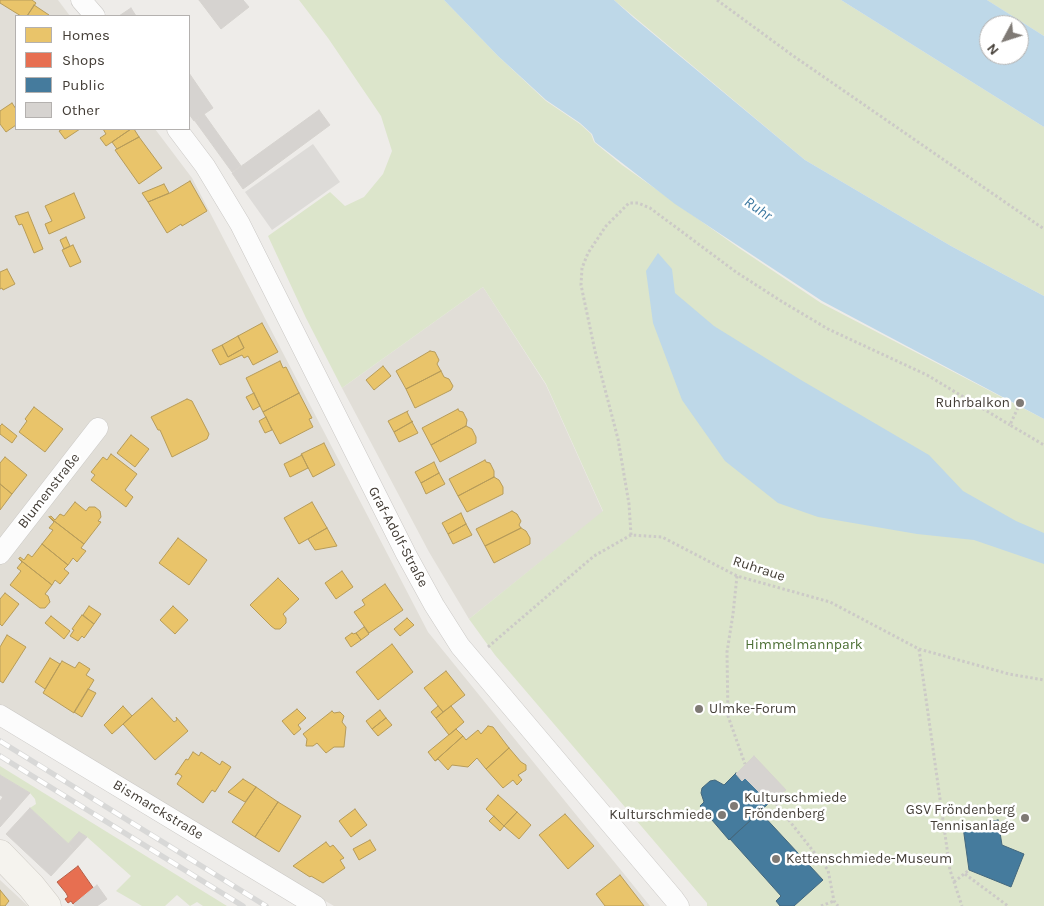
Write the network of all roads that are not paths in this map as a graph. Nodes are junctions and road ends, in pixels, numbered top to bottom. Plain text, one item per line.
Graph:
1 (81, 0) edge
2 (94, 15) edge
3 (178, 130) edge
4 (98, 428) dead end
5 (0, 554) edge
6 (0, 714) edge
7 (0, 854) edge
8 (47, 906) edge
9 (316, 906) edge
10 (678, 906) edge

1 - 2 street
3 - 10 street, Graf-Adolf-Straße
4 - 5 street, Blumenstraße
6 - 9 street, Bismarckstraße
7 - 8 main road

